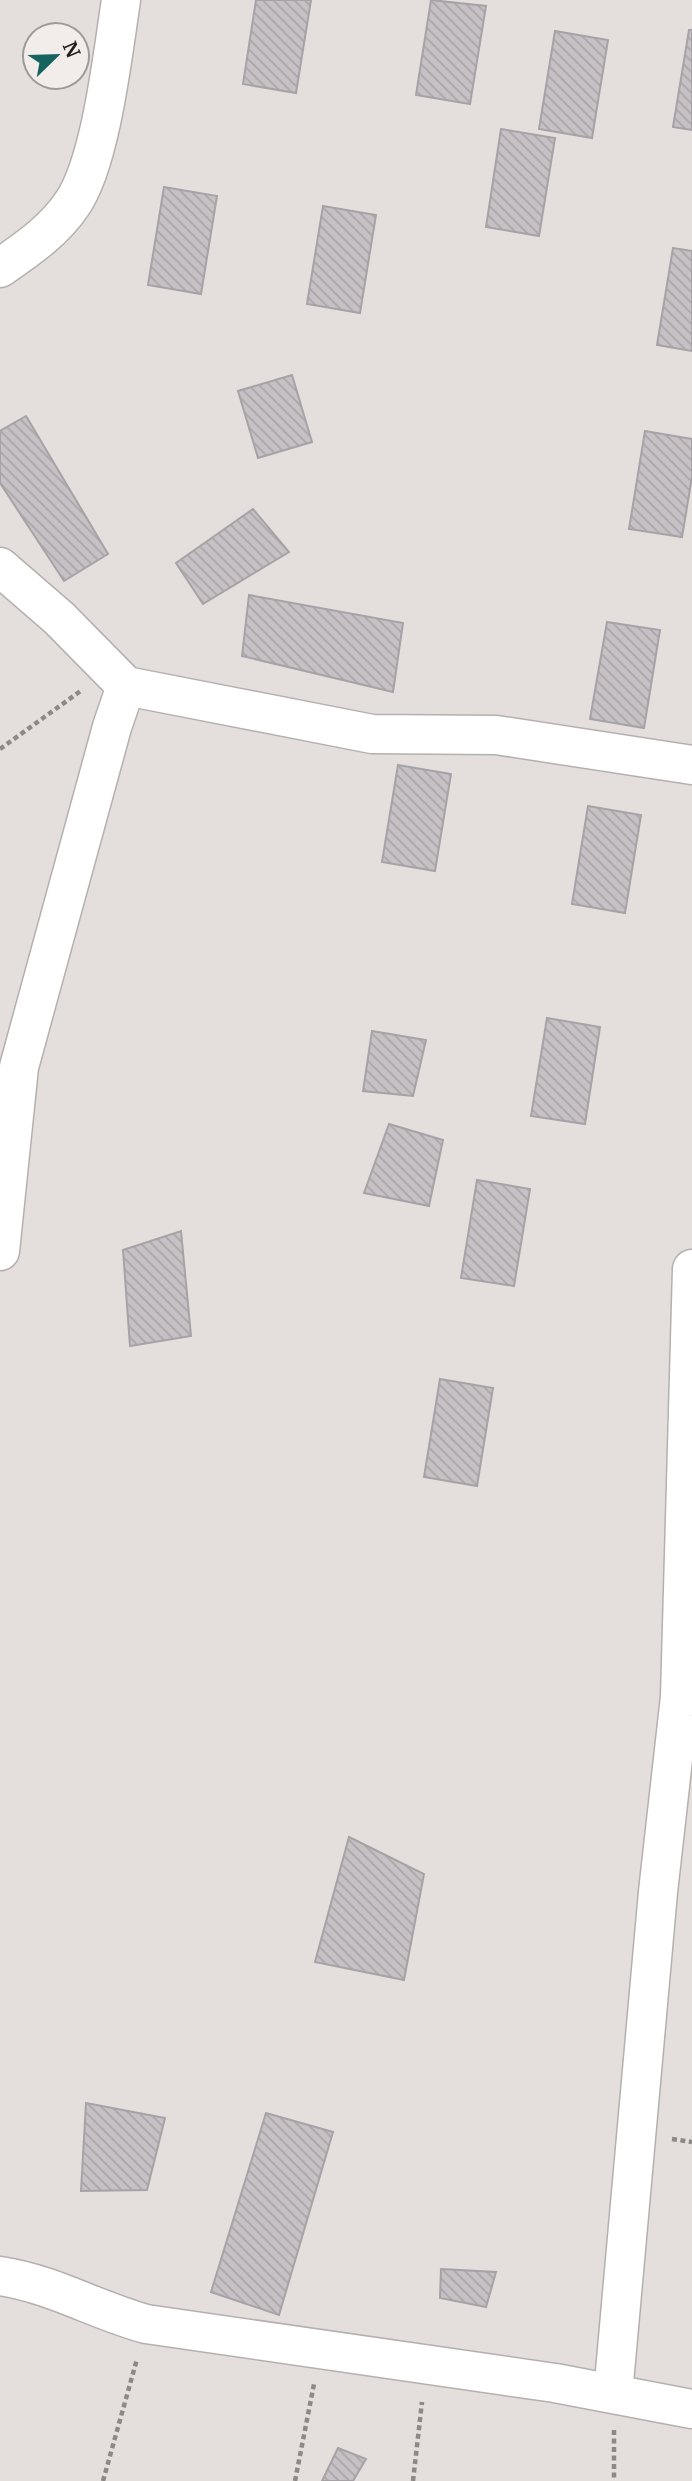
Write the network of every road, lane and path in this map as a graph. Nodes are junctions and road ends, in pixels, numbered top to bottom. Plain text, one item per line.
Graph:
1 (121, 0) edge
2 (0, 268) edge
3 (0, 566) edge
4 (118, 678) junction
5 (0, 749) edge
6 (692, 765) edge
7 (0, 1251) edge
8 (692, 1269) edge
9 (691, 1326) edge
10 (686, 1697) edge
11 (0, 2276) edge
12 (146, 2324) junction
13 (321, 2349) junction
14 (427, 2364) junction
15 (614, 2394) junction
16 (692, 2409) edge
17 (103, 2481) edge
18 (295, 2481) edge
19 (413, 2481) edge
20 (614, 2481) edge

1 - 2 street
3 - 4 street
4 - 5 path
4 - 6 street
4 - 7 street
8 - 9 street
9 - 10 street
10 - 15 street
11 - 12 street
12 - 13 street
12 - 17 path
13 - 14 street
13 - 18 path
14 - 15 street
14 - 19 path
15 - 16 street
15 - 20 path

